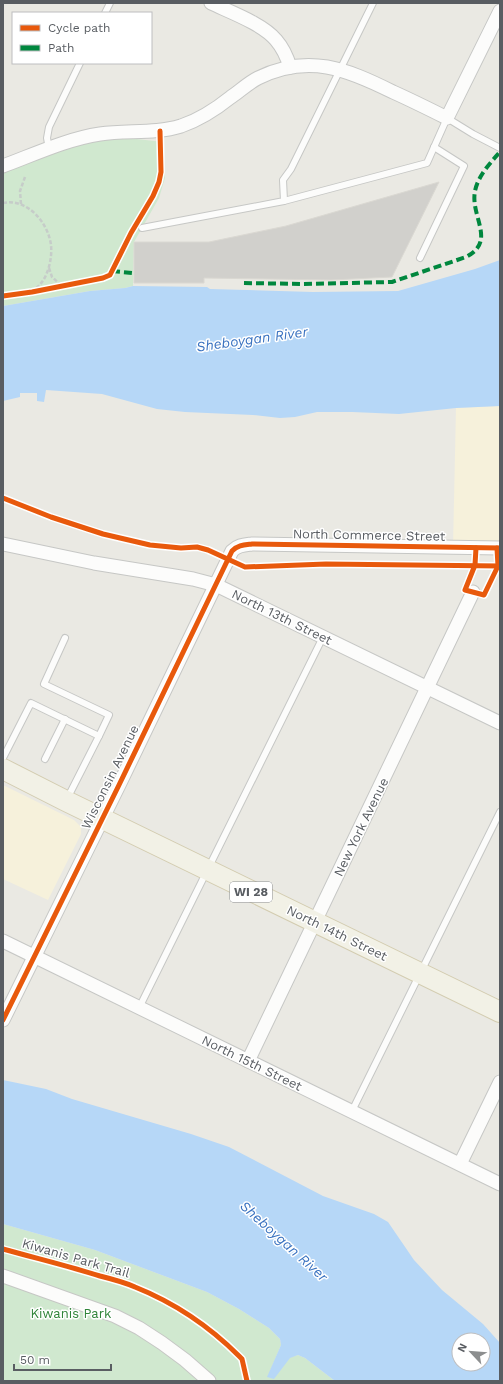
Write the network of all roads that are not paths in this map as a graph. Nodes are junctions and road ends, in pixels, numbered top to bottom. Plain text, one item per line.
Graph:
1 (110, 3) edge
2 (211, 3) edge
3 (373, 3) edge
4 (500, 11) edge
5 (106, 12) edge
6 (80, 64) edge
7 (290, 67) junction
8 (340, 69) junction
9 (447, 118) junction
10 (434, 147) junction
11 (500, 148) edge
12 (49, 149) junction
13 (3, 166) edge
14 (284, 201) junction
15 (142, 228) dead end
16 (420, 258) dead end
17 (3, 544) edge
18 (239, 546) joint
19 (500, 548) edge
20 (216, 585) junction
21 (474, 592) dead end
22 (323, 637) junction
23 (65, 638) dead end
24 (428, 688) junction
25 (64, 719) junction
26 (500, 723) edge
27 (99, 736) junction
28 (3, 758) edge
29 (45, 759) dead end
30 (3, 769) edge
31 (66, 801) junction
32 (500, 812) edge
33 (102, 819) junction
34 (208, 870) junction
35 (315, 922) junction
36 (3, 941) edge
37 (34, 956) junction
38 (420, 974) junction
39 (139, 1008) junction
40 (500, 1012) edge
41 (5, 1013) edge
42 (248, 1061) junction
43 (500, 1082) edge
44 (352, 1111) junction
45 (460, 1164) junction
46 (500, 1184) edge
47 (3, 1276) edge
48 (209, 1381) edge

1 - 5 lane
2 - 7 street
3 - 8 lane
4 - 9 street
6 - 12 lane
7 - 8 street
7 - 12 street
8 - 9 street
8 - 14 lane
9 - 10 lane
9 - 11 lane
10 - 14 lane
10 - 16 lane
12 - 13 street
14 - 15 lane
17 - 20 street, North 13th Street
18 - 19 street, North Commerce Street
18 - 20 street, Wisconsin Avenue
20 - 22 street, North 13th Street
20 - 33 street, Wisconsin Avenue
21 - 24 street, New York Avenue
22 - 24 street, North 13th Street
22 - 34 lane
23 - 27 lane
24 - 26 street, North 13th Street
24 - 35 street, New York Avenue
25 - 27 lane
25 - 28 lane
25 - 29 lane
27 - 31 lane
30 - 31 main road, North 14th Street / WI 28
31 - 33 main road, North 14th Street / WI 28
32 - 38 lane
33 - 34 main road, North 14th Street / WI 28
33 - 37 street, Wisconsin Avenue
34 - 35 main road, North 14th Street / WI 28
34 - 39 lane
35 - 38 main road, North 14th Street / WI 28
35 - 42 street, New York Avenue
36 - 37 street, North 15th Street
37 - 39 street, North 15th Street
37 - 41 street, Wisconsin Avenue
38 - 40 main road, North 14th Street / WI 28
38 - 44 lane
39 - 42 street, North 15th Street
42 - 44 street, North 15th Street
43 - 45 street
44 - 45 street, North 15th Street
45 - 46 street, North 15th Street
47 - 48 street

